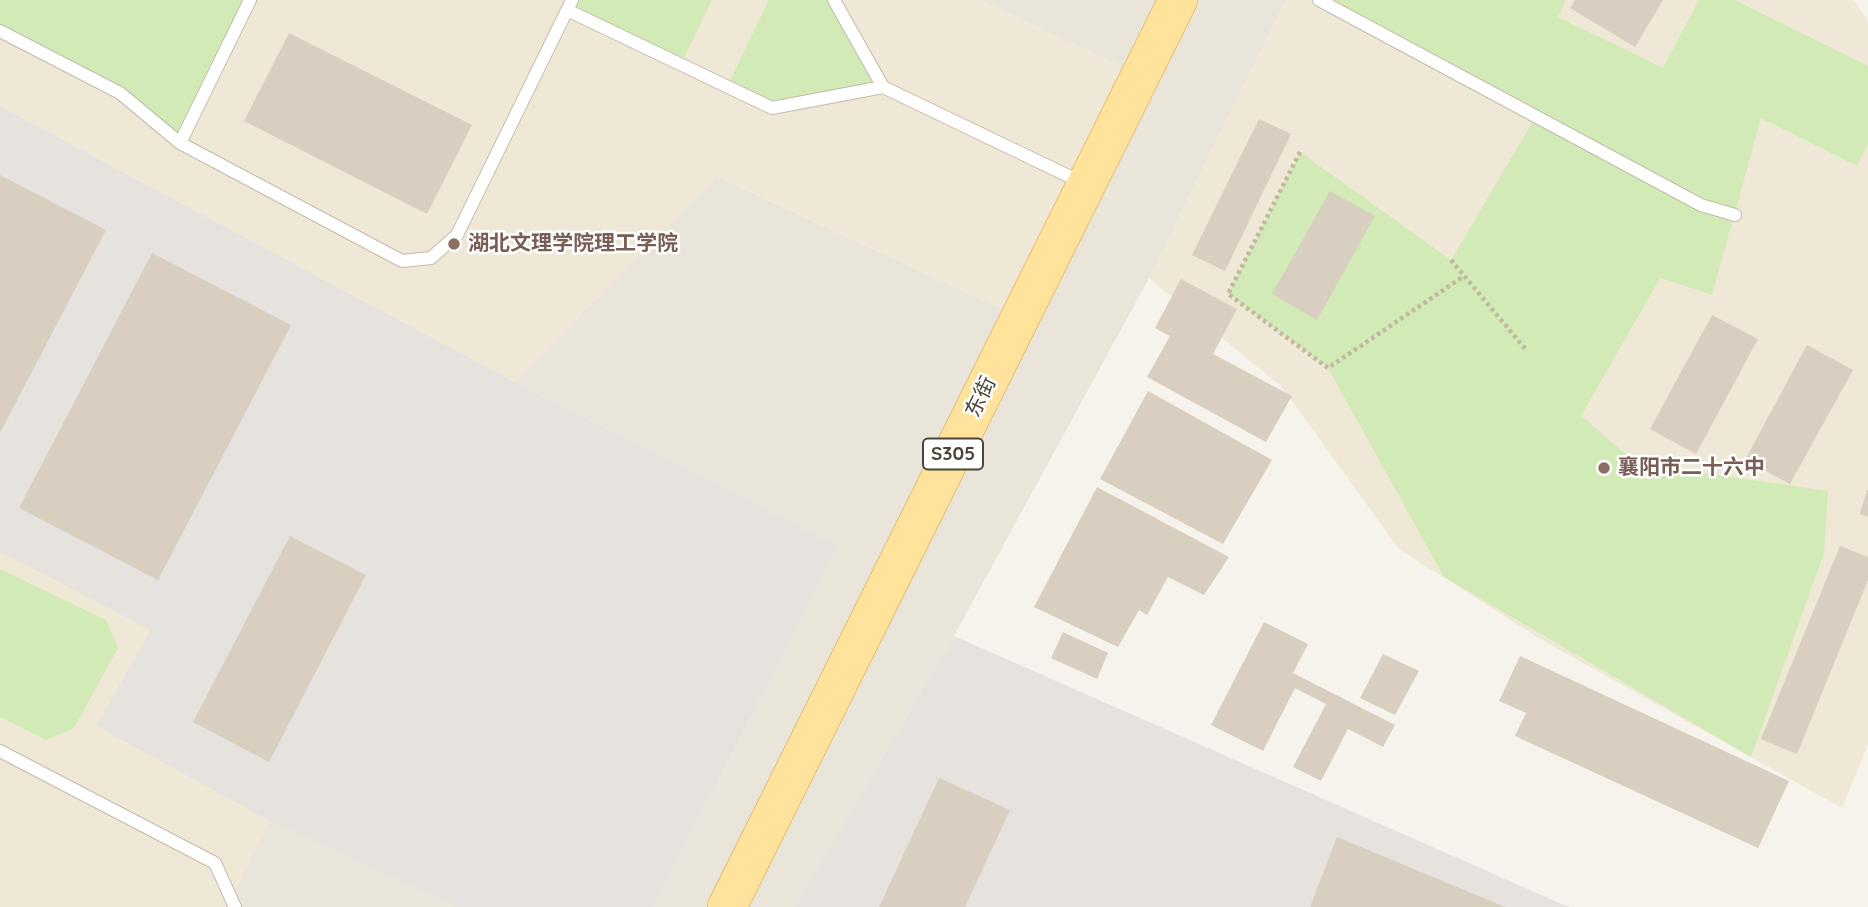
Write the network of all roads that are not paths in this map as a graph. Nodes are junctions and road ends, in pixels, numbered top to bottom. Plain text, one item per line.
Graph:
1 (250, 0) edge
2 (834, 0) edge
3 (1178, 0) edge
4 (1319, 0) edge
5 (570, 5) edge
6 (0, 31) edge
7 (883, 87) junction
8 (180, 143) junction
9 (1087, 185) junction
10 (1735, 215) dead end
11 (0, 751) edge
12 (235, 907) edge
13 (727, 907) edge

1 - 8 lane
2 - 7 lane
3 - 9 main road, 东街 / S305
4 - 10 lane
5 - 7 lane
5 - 8 lane
6 - 8 lane
7 - 9 lane
9 - 13 main road, 东街 / S305
11 - 12 lane

